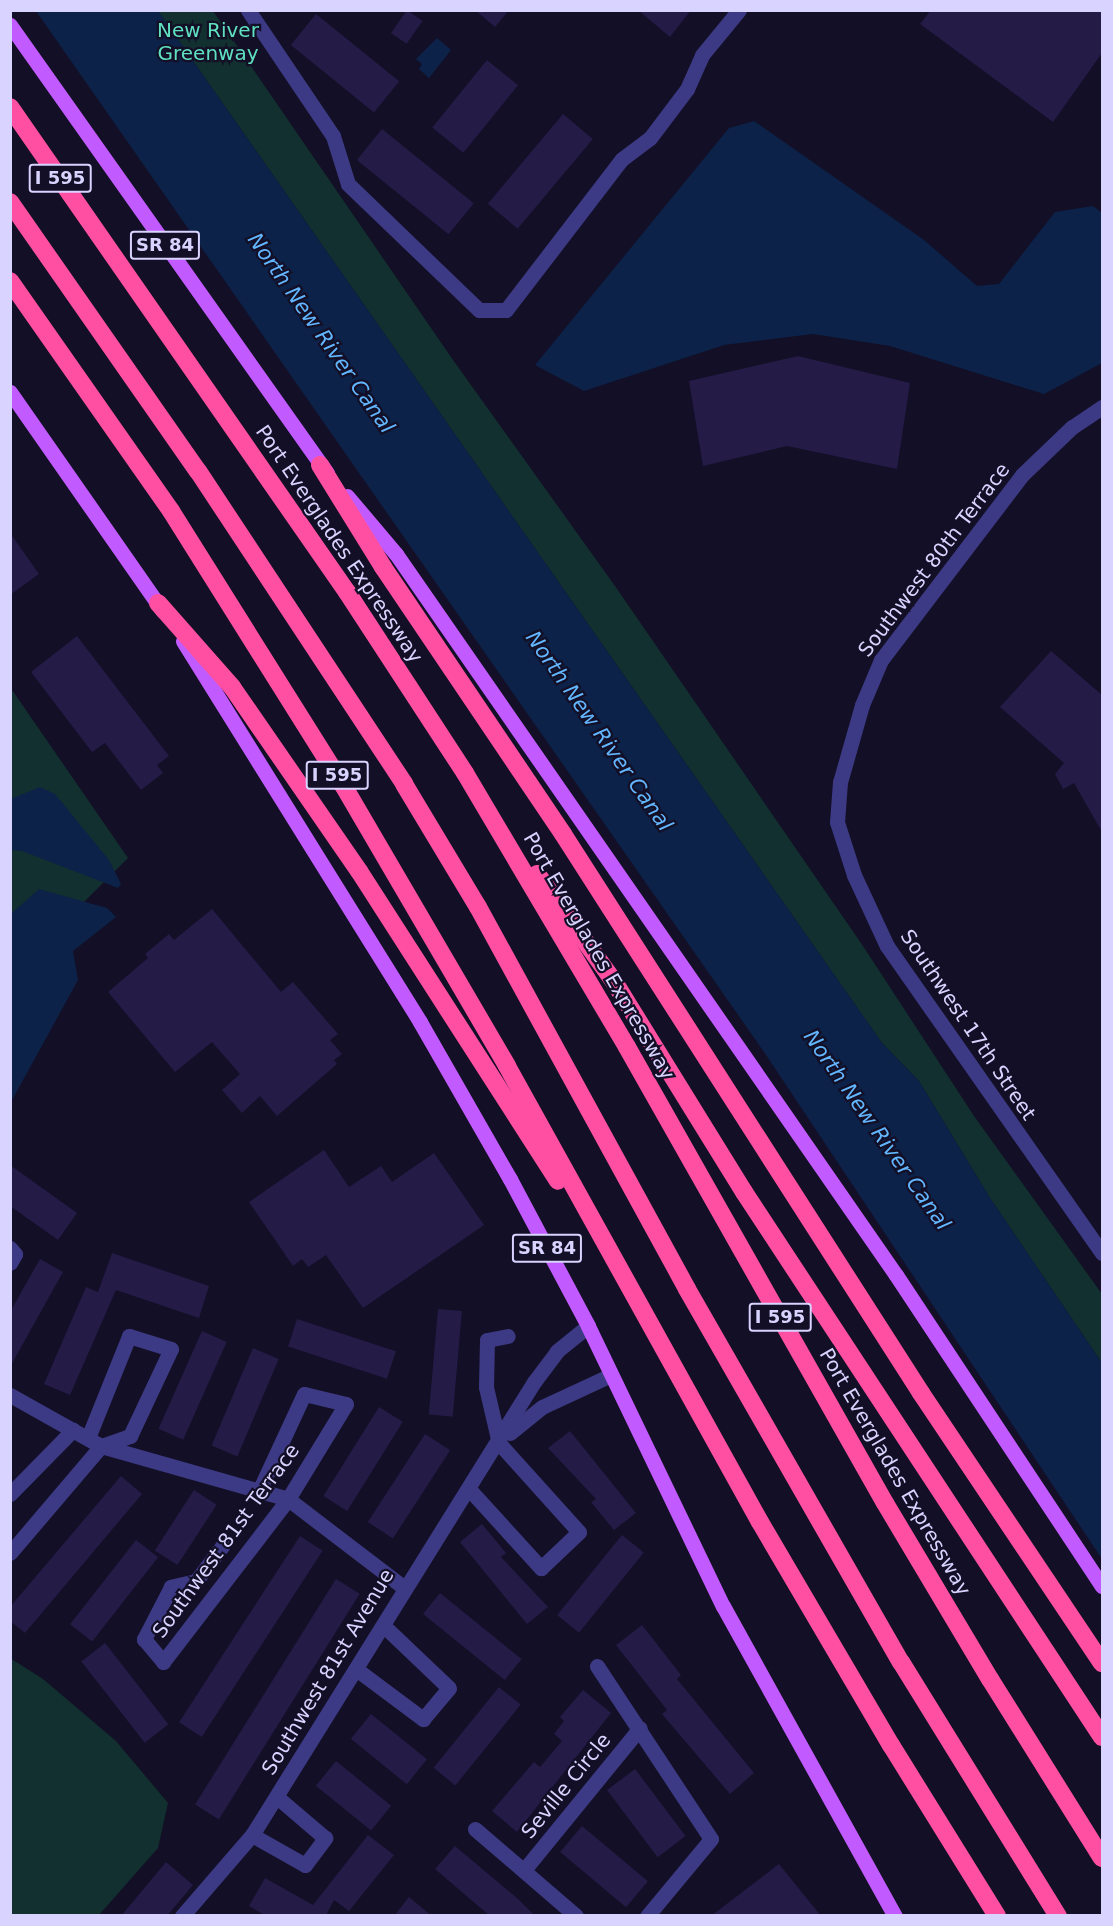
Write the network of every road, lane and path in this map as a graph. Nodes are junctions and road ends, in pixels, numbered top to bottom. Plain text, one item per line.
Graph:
1 (248, 10) edge
2 (739, 10) edge
3 (10, 25) edge
4 (10, 107) edge
5 (10, 202) edge
6 (10, 281) edge
7 (10, 392) edge
8 (1102, 407) edge
9 (320, 465) junction
10 (158, 603) junction
11 (465, 773) junction
12 (837, 804) joint
13 (10, 1248) edge
14 (1102, 1253) edge
15 (10, 1263) edge
16 (631, 1290) junction
17 (588, 1326) junction
18 (508, 1336) dead end
19 (611, 1375) junction
20 (10, 1395) edge
21 (73, 1430) junction
22 (94, 1442) junction
23 (500, 1443) junction
24 (469, 1489) junction
25 (259, 1491) junction
26 (10, 1494) edge
27 (288, 1499) junction
28 (223, 1545) dead end
29 (10, 1553) edge
30 (1102, 1586) edge
31 (403, 1587) junction
32 (384, 1626) junction
33 (1102, 1663) edge
34 (597, 1666) dead end
35 (356, 1669) junction
36 (640, 1728) junction
37 (1102, 1737) edge
38 (277, 1797) junction
39 (475, 1829) dead end
40 (252, 1835) junction
41 (1102, 1858) edge
42 (524, 1870) junction
43 (183, 1916) edge
44 (576, 1916) edge
45 (647, 1916) edge
46 (895, 1916) edge
47 (998, 1916) edge
48 (1058, 1916) edge

1 - 2 street
3 - 9 main road, SR 84
4 - 11 highway, Port Everglades Expressway / I 595
5 - 48 highway
6 - 16 highway, I 595
7 - 10 main road, SR 84
8 - 12 street, Southwest 80th Terrace
9 - 30 main road, SR 84
9 - 33 highway
10 - 16 highway
10 - 17 main road, SR 84
11 - 37 highway
11 - 41 highway, Port Everglades Expressway / I 595
12 - 14 street, Southwest 17th Street
13 - 15 street
16 - 47 highway, I 595
17 - 19 main road, SR 84
17 - 23 street, Southwest 81st Avenue
18 - 23 street
19 - 23 street, Southwest 81st Avenue
19 - 46 main road, SR 84
20 - 21 street
21 - 22 street
21 - 26 street
22 - 22 street
22 - 25 street
22 - 29 street
23 - 24 street, Southwest 81st Avenue
23 - 24 street
24 - 31 street, Southwest 81st Avenue
25 - 27 street
25 - 27 street, Southwest 81st Terrace
27 - 28 street, Southwest 81st Terrace
27 - 31 street
31 - 32 street, Southwest 81st Avenue
32 - 35 street, Southwest 81st Avenue
32 - 35 street
34 - 36 street, Seville Circle
35 - 38 street, Southwest 81st Avenue
36 - 42 street, Seville Circle
36 - 45 street, Seville Circle
38 - 40 street, Southwest 81st Avenue
38 - 40 street
39 - 42 street, Seville Circle
40 - 43 street, Southwest 81st Avenue
42 - 44 street, Seville Circle

